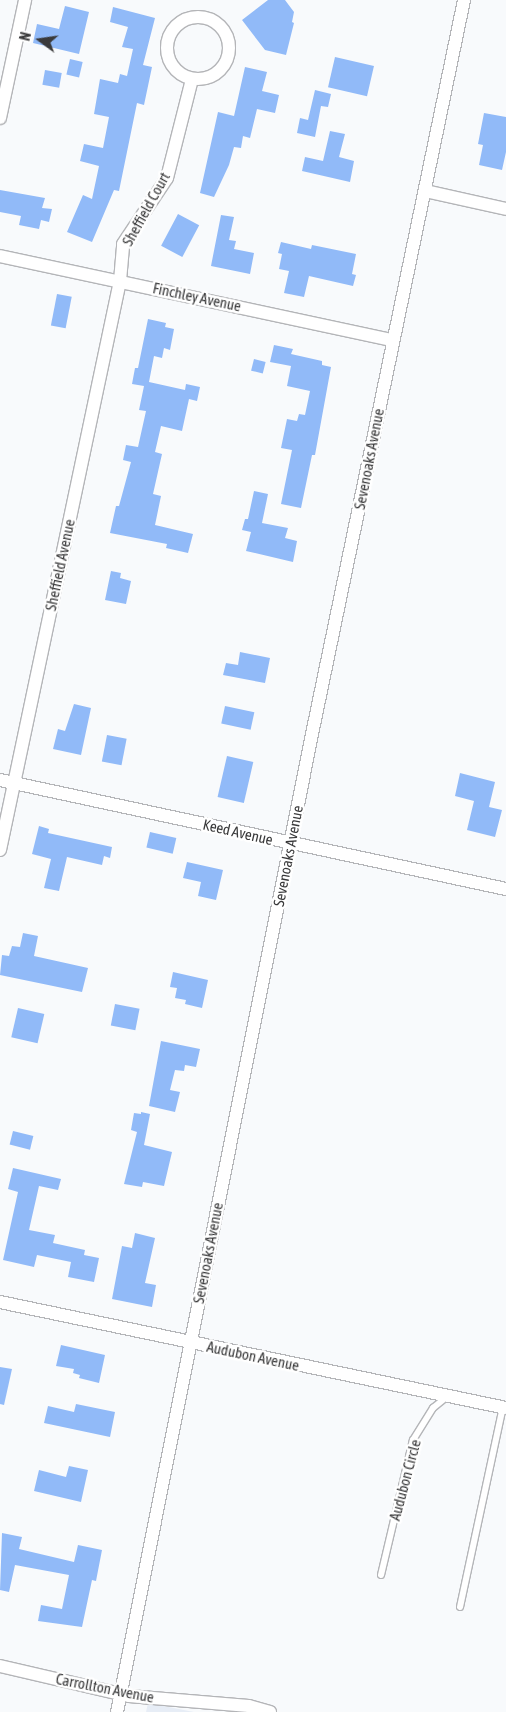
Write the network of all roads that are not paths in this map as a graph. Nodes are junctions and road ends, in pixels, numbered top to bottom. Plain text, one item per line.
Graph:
1 (25, 0) edge
2 (464, 0) edge
3 (192, 79) junction
4 (0, 118) edge
5 (425, 191) junction
6 (506, 209) edge
7 (0, 256) edge
8 (120, 281) junction
9 (393, 340) junction
10 (0, 780) edge
11 (14, 782) junction
12 (291, 844) junction
13 (0, 850) edge
14 (506, 889) edge
15 (0, 1302) edge
16 (190, 1343) junction
17 (449, 1396) junction
18 (504, 1407) edge
19 (382, 1574) dead end
20 (460, 1607) dead end
21 (0, 1666) edge
22 (120, 1694) junction
23 (117, 1712) edge
24 (270, 1712) edge

1 - 4 street
2 - 5 street, Sevenoaks Avenue
3 - 3 street
3 - 8 street, Sheffield Court
5 - 6 street
5 - 9 street, Sevenoaks Avenue
7 - 8 street, Finchley Avenue
8 - 9 street, Finchley Avenue
8 - 11 street, Sheffield Avenue
9 - 12 street, Sevenoaks Avenue
10 - 11 street, Keed Avenue
11 - 12 street, Keed Avenue
11 - 13 street, Sheffield Avenue
12 - 14 street, Keed Avenue
12 - 16 street, Sevenoaks Avenue
15 - 16 street, Audubon Avenue
16 - 17 street, Audubon Avenue
16 - 22 street, Sevenoaks Avenue
17 - 18 street, Audubon Avenue
17 - 19 lane, Audubon Circle
18 - 20 lane
21 - 22 street, Carrollton Avenue
22 - 23 street, Sevenoaks Avenue
22 - 24 street, Carrollton Avenue

